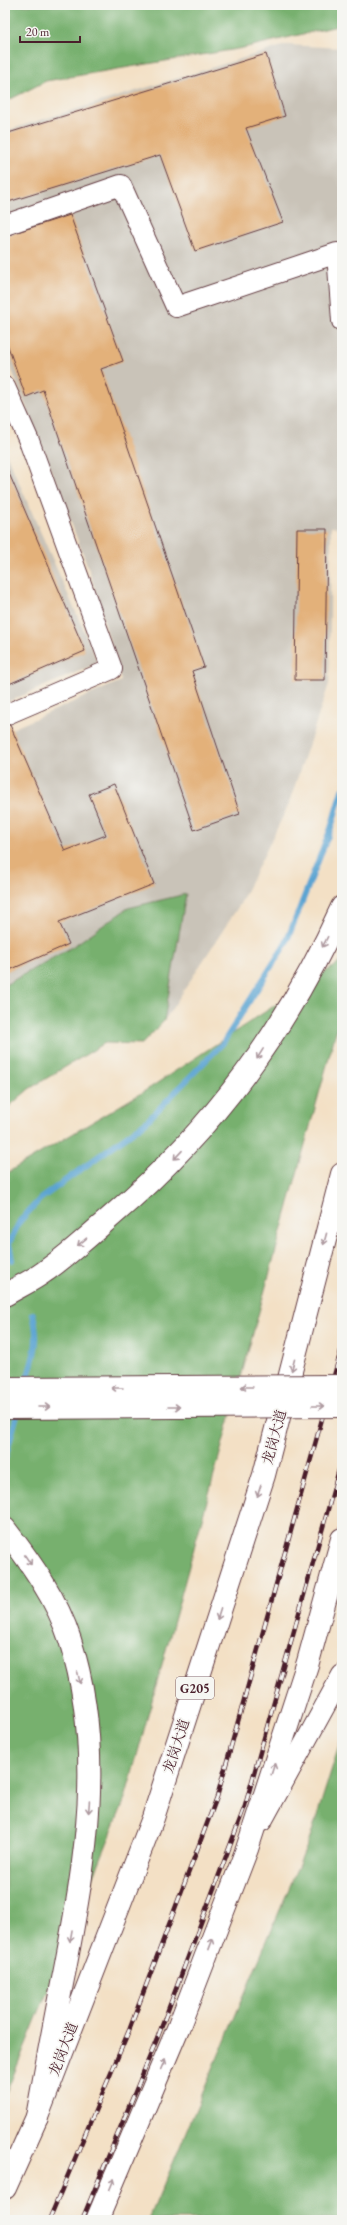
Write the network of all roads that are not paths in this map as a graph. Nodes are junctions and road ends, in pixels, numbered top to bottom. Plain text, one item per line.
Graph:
1 (5, 225) edge
2 (342, 321) edge
3 (5, 387) edge
4 (5, 715) edge
5 (342, 907) edge
6 (342, 1174) edge
7 (5, 1295) edge
8 (342, 1386) edge
9 (5, 1388) edge
10 (342, 1406) edge
11 (5, 1408) edge
12 (5, 1529) edge
13 (342, 1539) edge
14 (342, 1675) edge
15 (247, 1850) junction
16 (37, 2117) junction
17 (5, 2188) edge
18 (97, 2220) edge

1 - 2 street
3 - 4 street
5 -> 7 highway
6 -> 16 highway, 龙岗大道 / G205
8 -> 9 highway, bridge
11 -> 10 highway, bridge
12 -> 16 highway
15 -> 13 highway
14 - 15 street
18 -> 15 highway
16 - 17 highway, 龙岗大道 / G205

